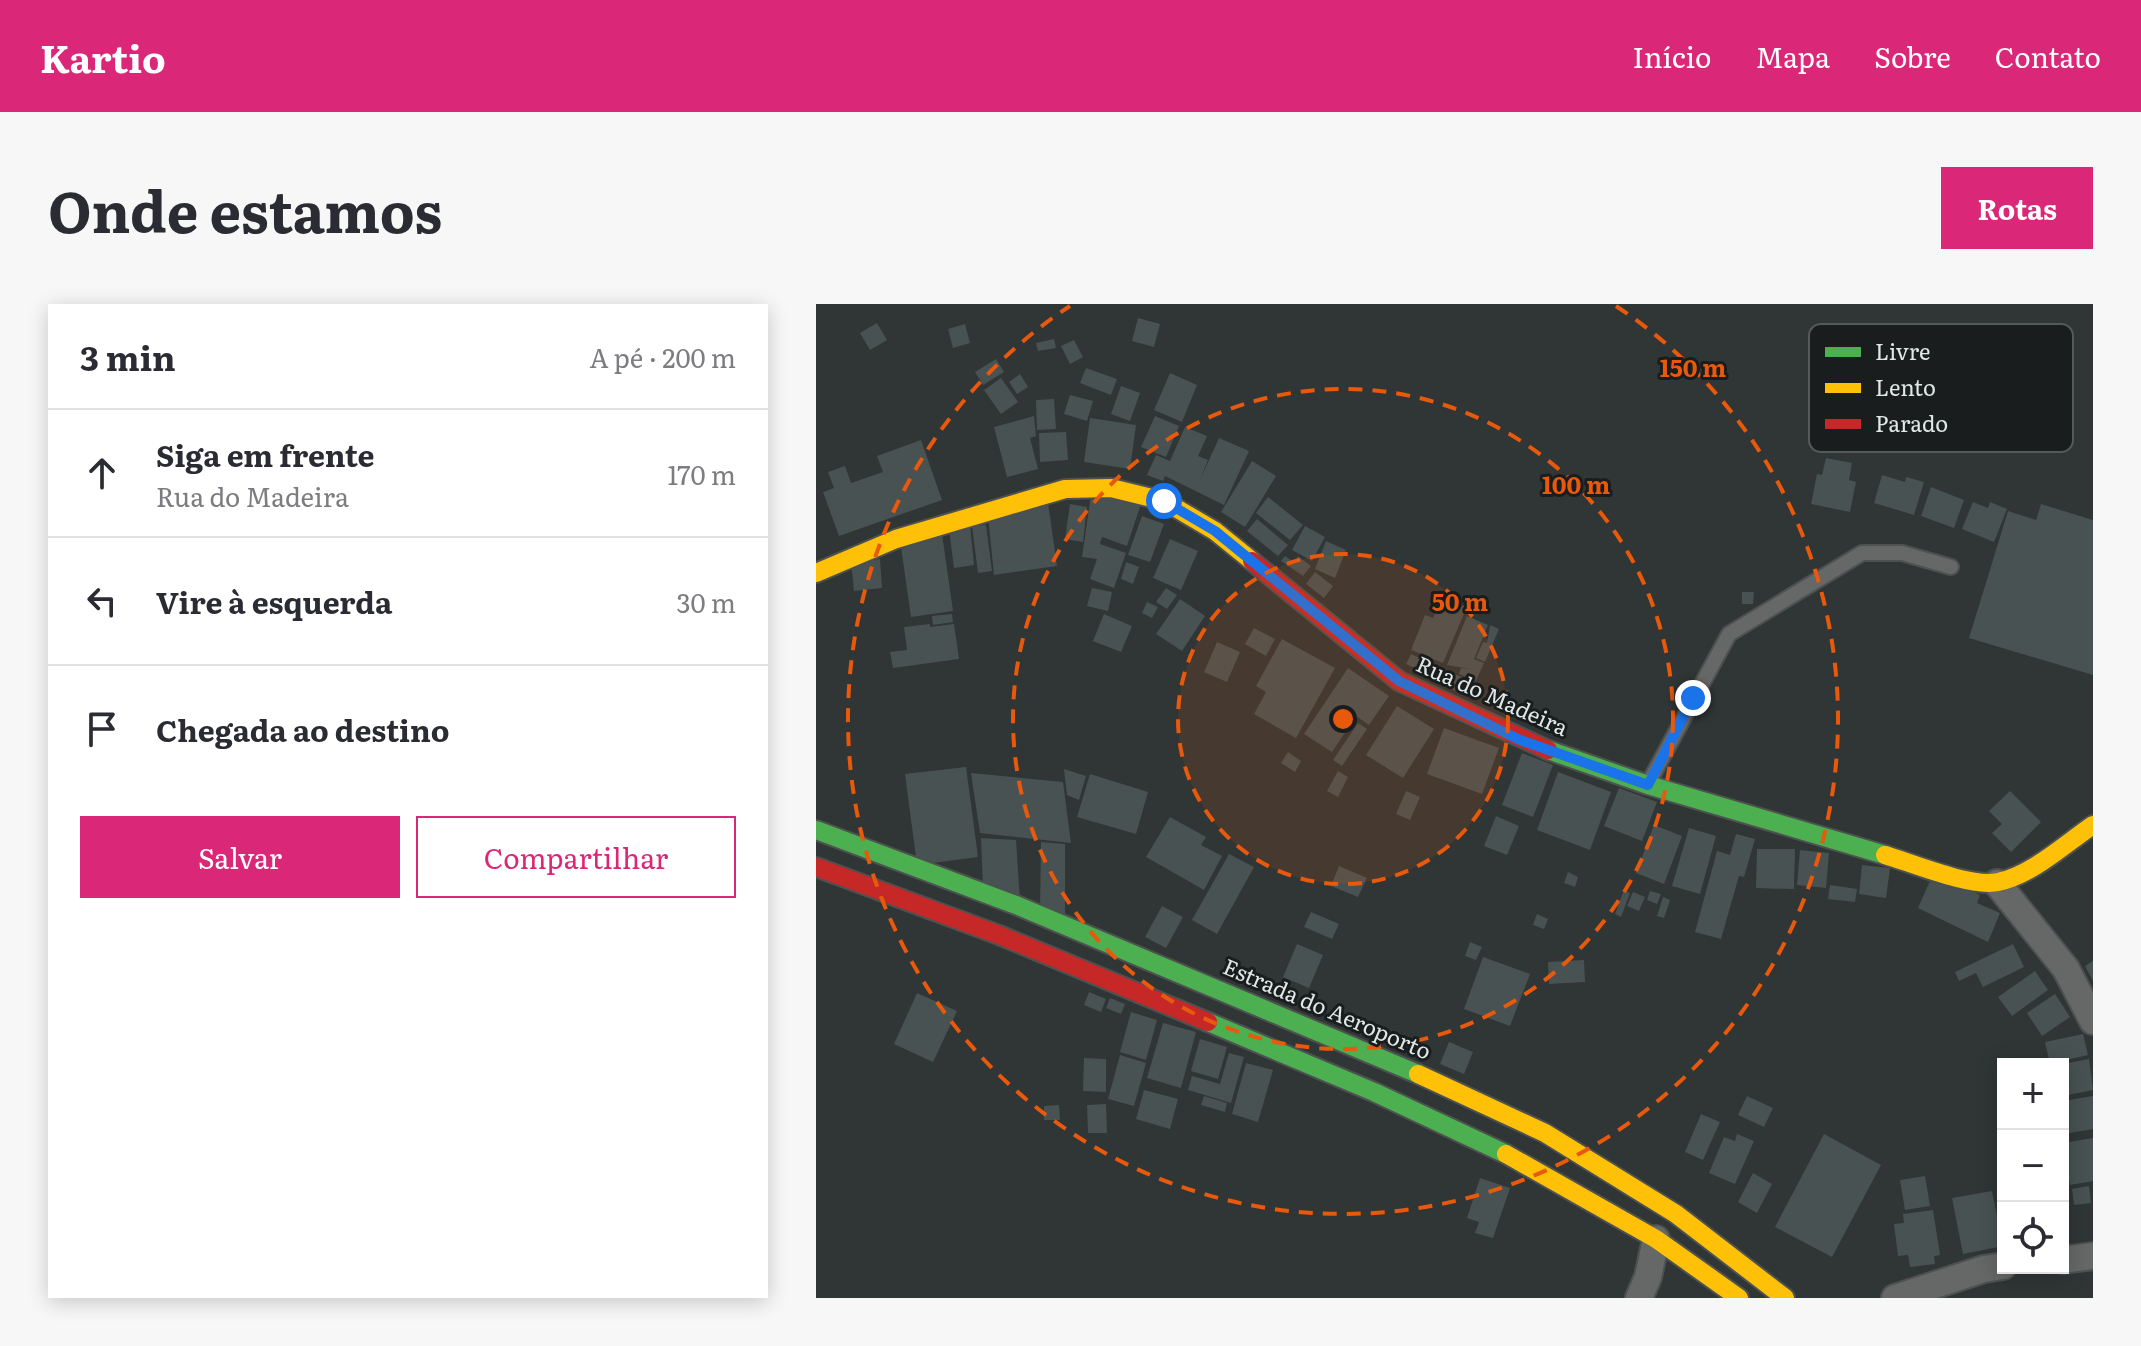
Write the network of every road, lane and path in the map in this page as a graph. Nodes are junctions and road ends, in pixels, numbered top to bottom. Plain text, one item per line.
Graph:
1 (1951, 567) dead end
2 (816, 573) edge
3 (1648, 785) junction
4 (2093, 825) edge
5 (816, 830) edge
6 (816, 867) edge
7 (1997, 883) junction
8 (2093, 1021) edge
9 (1656, 1239) junction
10 (2093, 1256) edge
11 (2069, 1259) edge
12 (1997, 1267) edge
13 (1639, 1298) edge
14 (1739, 1298) edge
15 (1785, 1298) edge
16 (1895, 1298) edge

1 - 3 lane
2 - 3 main road, Rua do Madeira
3 - 7 main road, Rua do Madeira
4 - 7 main road
5 - 15 main road, Estrada do Aeroporto
6 - 9 main road
7 - 8 street
9 - 13 street
9 - 14 main road
10 - 11 street
12 - 16 street

